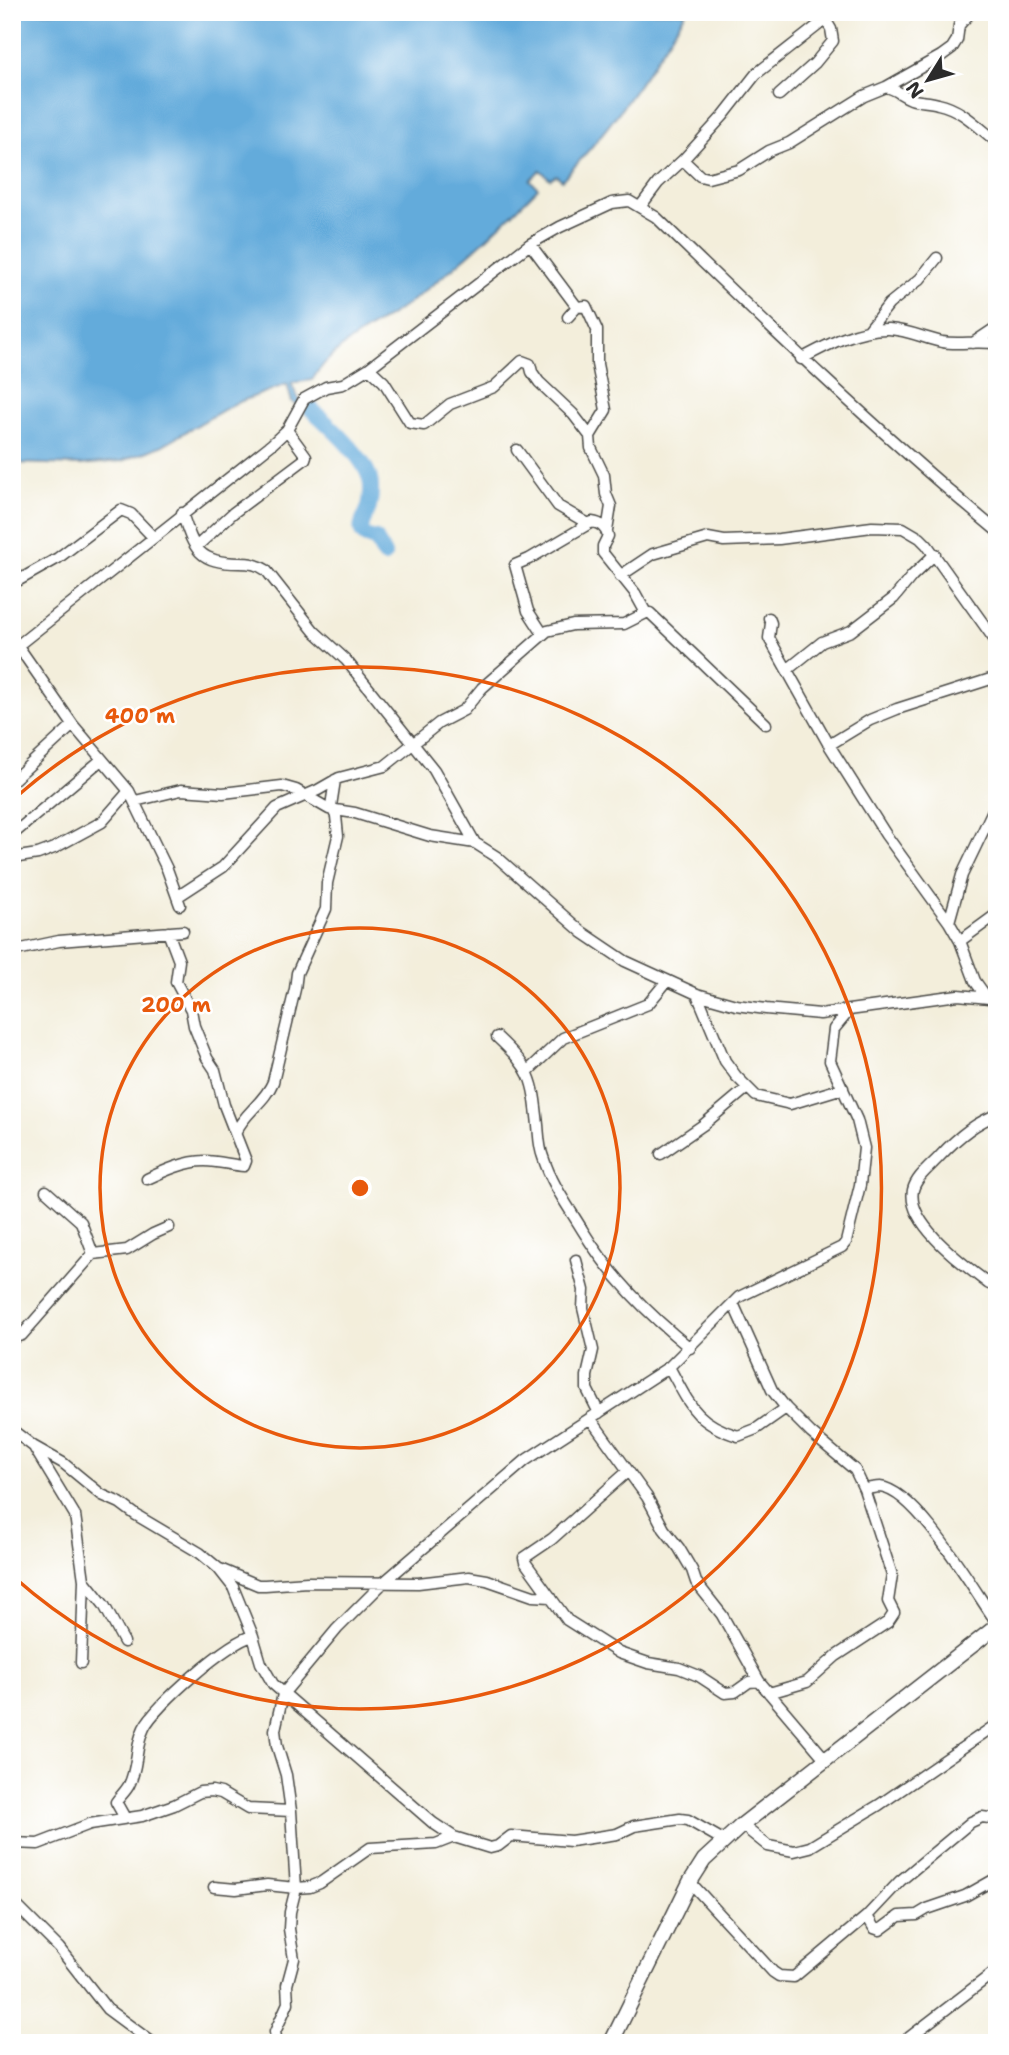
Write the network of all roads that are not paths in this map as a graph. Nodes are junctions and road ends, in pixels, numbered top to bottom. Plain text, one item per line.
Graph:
1 (835, 12) edge
2 (971, 12) edge
3 (825, 19) junction
4 (886, 87) junction
5 (779, 95) dead end
6 (997, 142) edge
7 (683, 160) junction
8 (640, 207) junction
9 (530, 244) junction
10 (937, 258) dead end
11 (577, 307) junction
12 (568, 317) dead end
13 (997, 327) edge
14 (868, 331) junction
15 (997, 344) edge
16 (971, 345) junction
17 (802, 359) junction
18 (369, 368) junction
19 (287, 429) junction
20 (590, 436) junction
21 (517, 450) dead end
22 (182, 513) junction
23 (587, 523) junction
24 (607, 531) junction
25 (997, 531) edge
26 (153, 537) junction
27 (196, 547) junction
28 (935, 554) junction
29 (620, 576) junction
30 (12, 584) edge
31 (646, 613) junction
32 (769, 618) dead end
33 (543, 634) junction
34 (997, 643) edge
35 (15, 648) edge
36 (787, 670) junction
37 (997, 677) edge
38 (766, 724) dead end
39 (73, 725) junction
40 (414, 745) junction
41 (829, 745) junction
42 (101, 760) junction
43 (335, 780) junction
44 (12, 781) edge
45 (305, 794) junction
46 (132, 796) junction
47 (997, 802) edge
48 (332, 809) junction
49 (12, 835) edge
50 (475, 843) junction
51 (12, 858) edge
52 (997, 914) edge
53 (949, 922) junction
54 (183, 931) dead end
55 (168, 932) junction
56 (960, 941) junction
57 (12, 951) edge
58 (667, 981) junction
59 (697, 993) junction
60 (993, 1000) edge
61 (848, 1012) junction
62 (497, 1038) dead end
63 (528, 1071) junction
64 (747, 1088) junction
65 (843, 1088) junction
66 (997, 1115) edge
67 (236, 1132) junction
68 (661, 1154) dead end
69 (147, 1179) dead end
70 (46, 1191) dead end
71 (169, 1227) dead end
72 (93, 1254) junction
73 (576, 1260) dead end
74 (989, 1284) dead end
75 (733, 1303) junction
76 (12, 1338) edge
77 (690, 1348) junction
78 (669, 1367) junction
79 (786, 1408) junction
80 (595, 1416) junction
81 (12, 1430) edge
82 (33, 1446) junction
83 (627, 1472) junction
84 (864, 1489) junction
85 (218, 1568) junction
86 (84, 1580) junction
87 (383, 1583) junction
88 (551, 1597) junction
89 (997, 1620) edge
90 (997, 1626) edge
91 (253, 1636) junction
92 (124, 1642) dead end
93 (81, 1663) dead end
94 (759, 1681) junction
95 (769, 1693) junction
96 (282, 1694) junction
97 (997, 1724) edge
98 (825, 1760) junction
99 (291, 1811) junction
100 (125, 1818) junction
101 (997, 1819) edge
102 (741, 1825) junction
103 (454, 1838) junction
104 (723, 1840) junction
105 (12, 1843) edge
106 (997, 1878) edge
107 (690, 1882) junction
108 (214, 1887) dead end
109 (296, 1888) junction
110 (12, 1901) edge
111 (867, 1916) junction
112 (997, 1970) edge
113 (153, 2043) edge
114 (276, 2043) edge
115 (611, 2043) edge
116 (902, 2043) edge

1 - 3 street
2 - 4 street
3 - 5 street
3 - 7 street
4 - 6 street
4 - 7 street
7 - 8 street
8 - 9 street
8 - 17 street
9 - 11 street
9 - 18 street
10 - 14 street
11 - 12 street
11 - 20 street
13 - 16 street
14 - 16 street
14 - 17 street
15 - 16 street
17 - 25 street
18 - 19 street
18 - 20 street
19 - 22 street
19 - 27 street
20 - 24 street
21 - 23 street
22 - 26 street
22 - 27 street
23 - 24 street
23 - 33 street
24 - 29 street
26 - 30 street
26 - 35 street
27 - 40 street
28 - 29 street
28 - 34 street
28 - 36 street
29 - 31 street
31 - 33 street
31 - 38 street
32 - 36 street
33 - 40 street
35 - 39 street
36 - 41 street
37 - 41 street
39 - 42 street
39 - 44 street
40 - 43 street
40 - 50 street
41 - 53 street
42 - 46 street
42 - 49 street
43 - 45 street
43 - 48 street
45 - 46 street
45 - 46 street
45 - 48 street
46 - 51 street
47 - 53 street
48 - 50 street
48 - 67 street
50 - 58 street
52 - 56 street
53 - 56 street
54 - 55 street
55 - 57 street
55 - 67 street
56 - 60 street
58 - 59 street
58 - 63 street
59 - 61 street
59 - 64 street
60 - 61 street
61 - 65 street
62 - 63 street
63 - 77 street
64 - 65 street
64 - 68 street
65 - 75 street
66 - 74 street
67 - 69 street
70 - 72 street
71 - 72 street
72 - 76 street
73 - 80 street
75 - 77 street
75 - 79 street
77 - 78 street
78 - 79 street
78 - 80 street
79 - 84 street
80 - 83 street
80 - 87 street
81 - 82 street
82 - 85 street
82 - 86 street
83 - 88 street
83 - 94 street
84 - 89 street
84 - 95 street
85 - 87 street
85 - 91 street
86 - 92 street
86 - 93 street
87 - 88 street
87 - 96 street
88 - 94 street
90 - 98 main road
91 - 96 street
91 - 100 street
94 - 95 street
95 - 98 street
96 - 99 street
96 - 103 street
97 - 102 street
98 - 102 main road
99 - 100 street
99 - 109 street
100 - 105 street
101 - 111 street
102 - 104 main road
103 - 104 street
103 - 109 street
104 - 107 main road
106 - 111 street
107 - 111 street
107 - 115 main road
108 - 109 street
109 - 114 street
110 - 113 street
112 - 116 street

